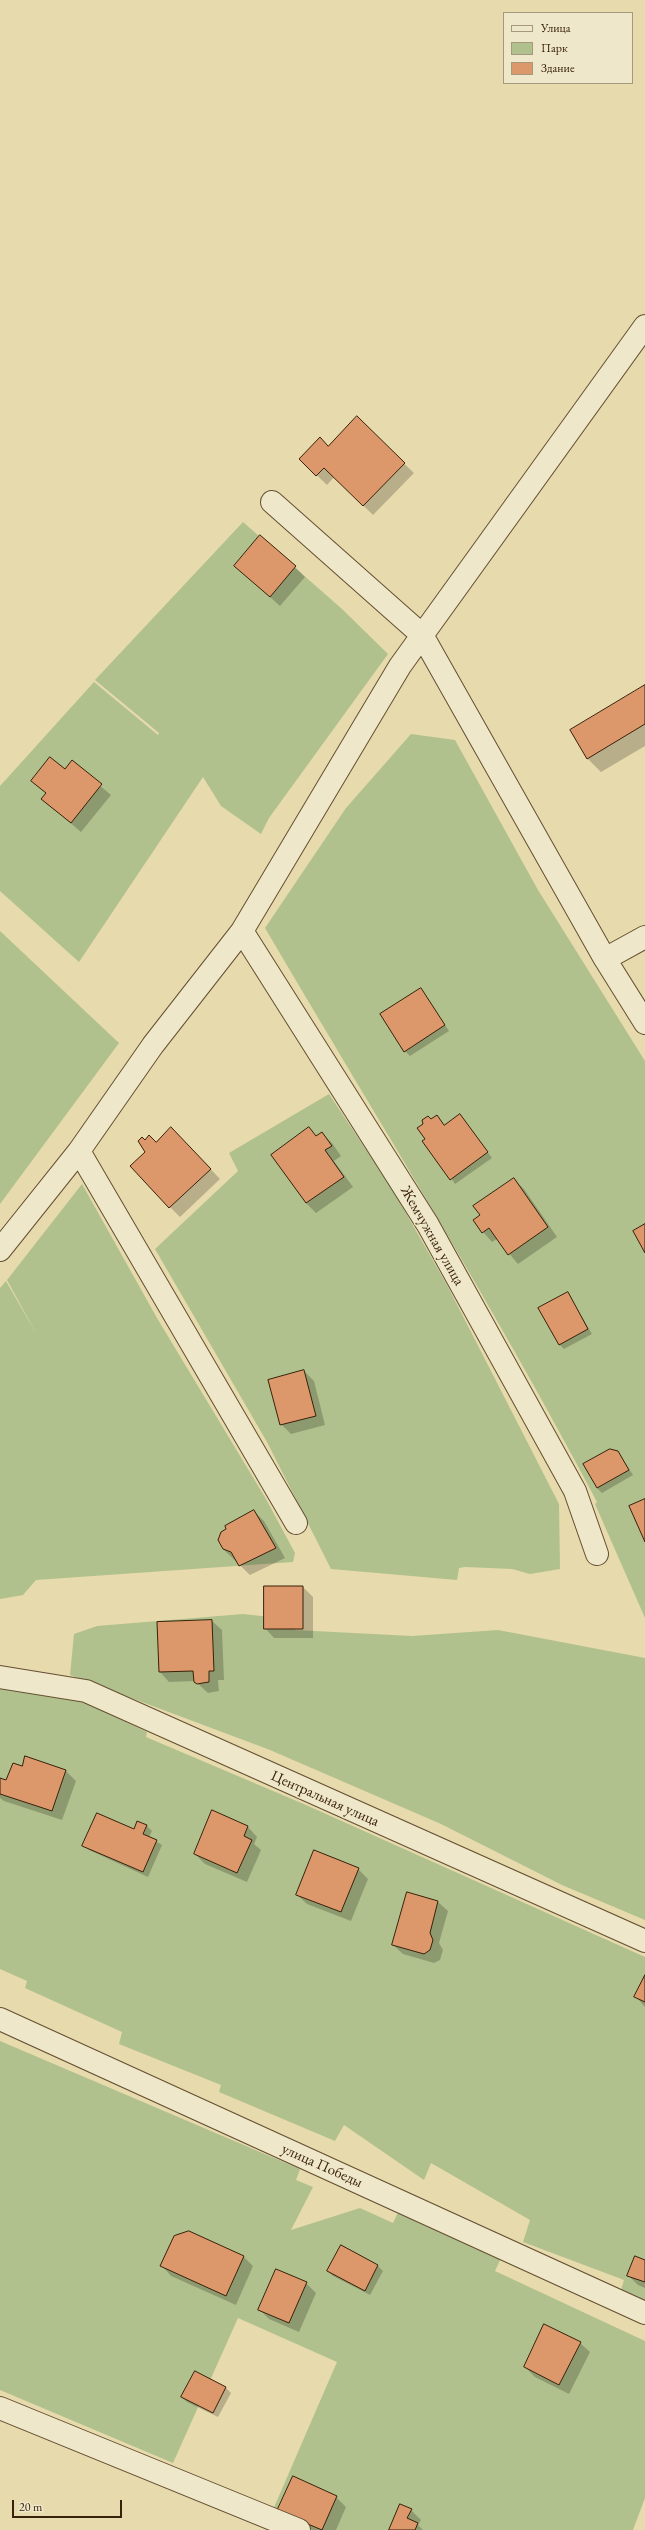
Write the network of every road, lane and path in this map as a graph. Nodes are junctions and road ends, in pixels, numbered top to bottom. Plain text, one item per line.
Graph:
1 (645, 326) edge
2 (272, 502) dead end
3 (422, 636) junction
4 (242, 931) junction
5 (645, 937) edge
6 (605, 959) junction
7 (645, 1023) edge
8 (79, 1151) junction
9 (0, 1250) edge
10 (296, 1523) dead end
11 (597, 1554) dead end
12 (0, 1677) edge
13 (645, 1941) edge
14 (0, 2019) edge
15 (645, 2313) edge
16 (0, 2408) edge
17 (299, 2530) edge

1 - 3 street
2 - 3 street
3 - 4 street
3 - 6 street
4 - 8 street
4 - 11 street, Жемчужная улица
5 - 6 street
6 - 7 street
8 - 9 street
8 - 10 street
12 - 13 street, Центральная улица
14 - 15 street, улица Победы
16 - 17 street

